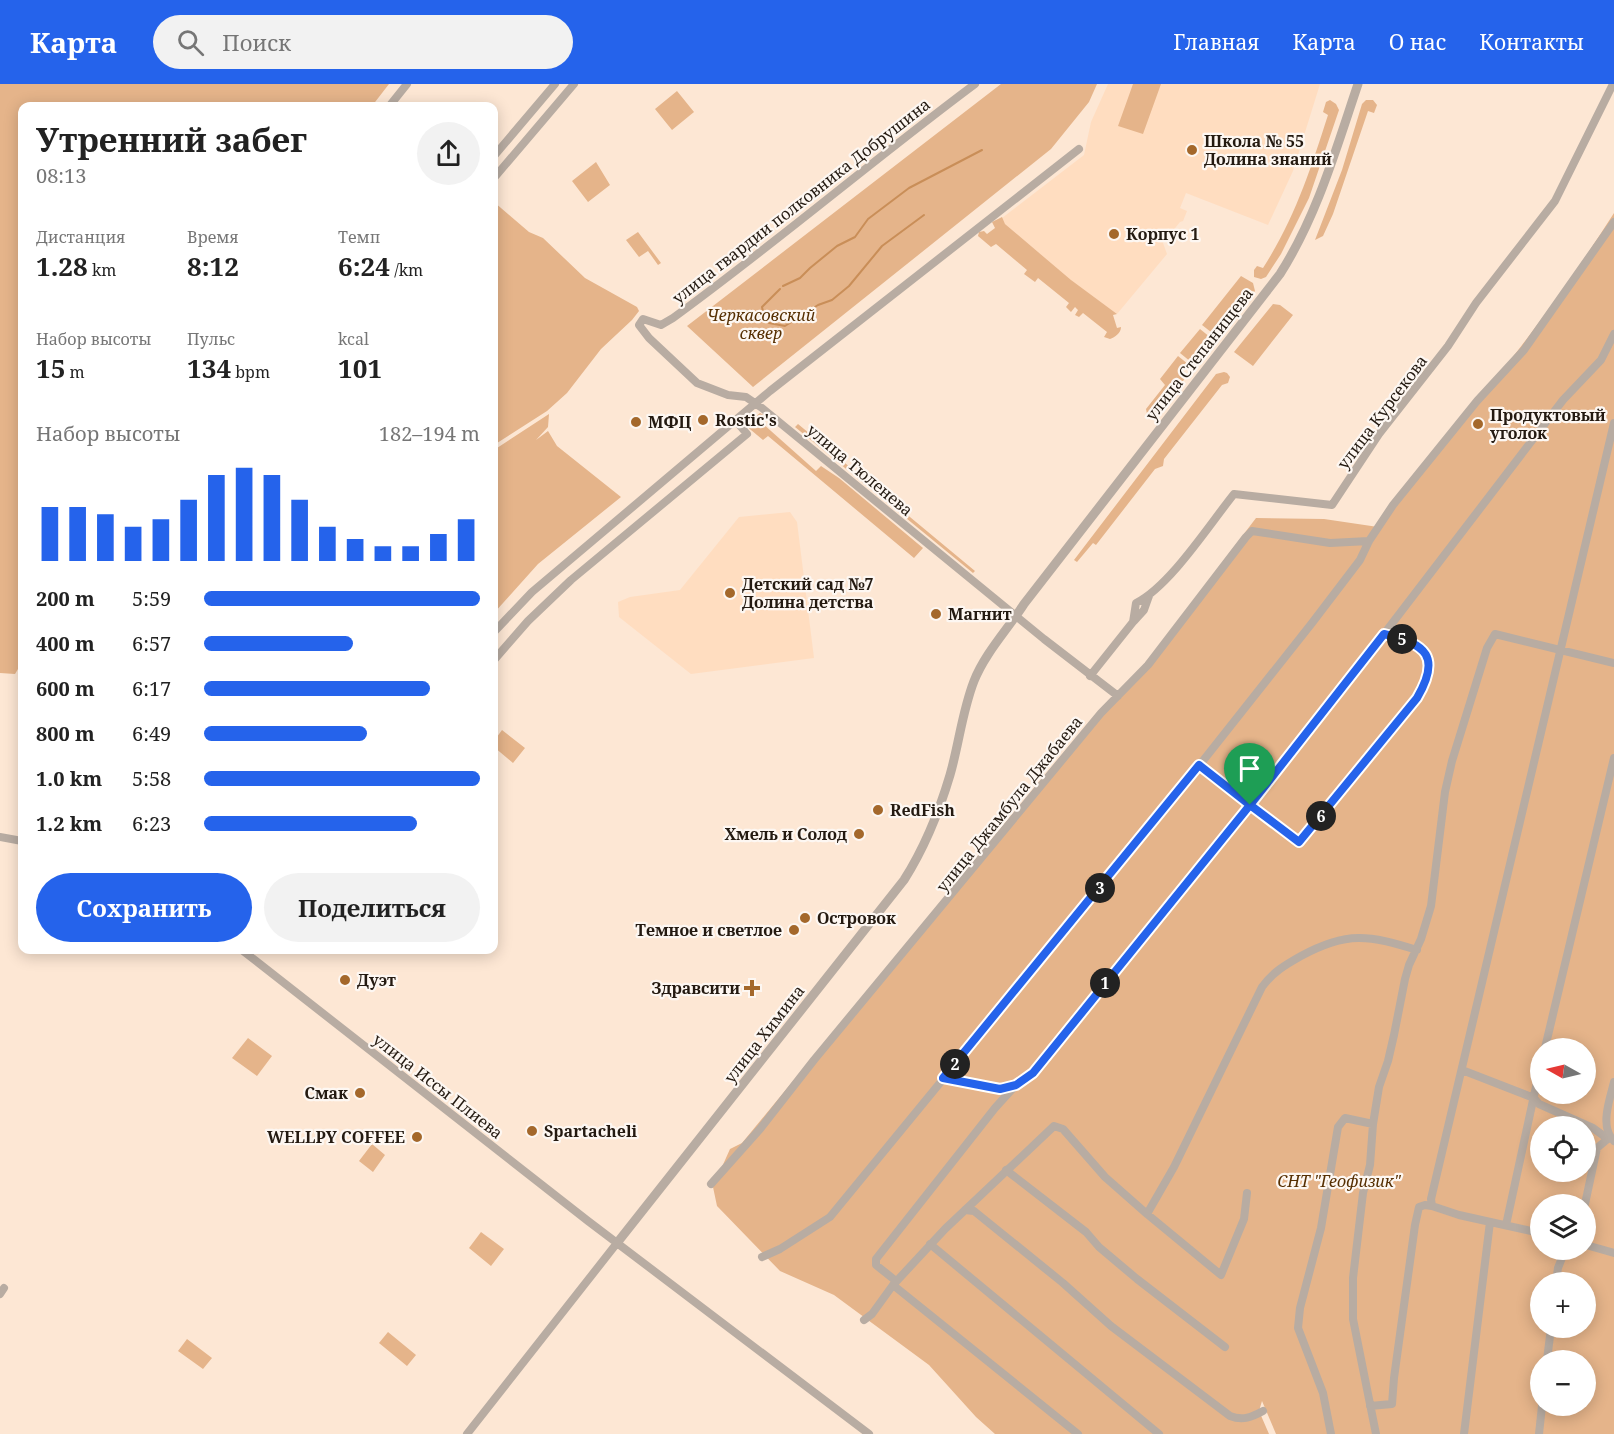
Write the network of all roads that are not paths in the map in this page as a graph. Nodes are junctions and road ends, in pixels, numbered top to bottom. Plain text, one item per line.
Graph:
1 (407, 84) edge
2 (555, 84) edge
3 (574, 84) edge
4 (975, 84) edge
5 (1358, 84) edge
6 (1612, 84) edge
7 (393, 102) edge
8 (1079, 149) dead end
9 (498, 151) edge
10 (498, 173) edge
11 (1614, 222) edge
12 (673, 318) joint
13 (1614, 334) edge
14 (756, 403) junction
15 (736, 421) junction
16 (1614, 423) edge
17 (1369, 541) junction
18 (1016, 616) junction
19 (498, 628) edge
20 (1384, 634) junction
21 (1560, 649) junction
22 (498, 655) edge
23 (1614, 663) edge
24 (1090, 676) junction
25 (1118, 696) junction
26 (1614, 758) edge
27 (1199, 765) junction
28 (1250, 805) junction
29 (0, 837) edge
30 (18, 840) edge
31 (1417, 950) junction
32 (249, 954) edge
33 (1547, 1038) edge
34 (1462, 1070) junction
35 (943, 1078) junction
36 (1614, 1082) edge
37 (1016, 1085) junction
38 (1530, 1096) edge
39 (1533, 1104) edge
40 (1539, 1104) edge
41 (1373, 1124) junction
42 (1611, 1139) edge
43 (1006, 1170) junction
44 (711, 1184) dead end
45 (1247, 1193) dead end
46 (1587, 1194) edge
47 (1432, 1206) junction
48 (964, 1210) junction
49 (1147, 1214) junction
50 (1490, 1222) junction
51 (1506, 1225) junction
52 (1530, 1231) edge
53 (617, 1243) junction
54 (930, 1244) junction
55 (1596, 1248) edge
56 (1614, 1253) edge
57 (762, 1257) dead end
58 (895, 1283) junction
59 (864, 1320) dead end
60 (1225, 1347) dead end
61 (1370, 1406) junction
62 (1263, 1411) dead end
63 (1541, 1416) edge
64 (467, 1434) edge
65 (869, 1434) edge
66 (1078, 1434) edge
67 (1159, 1434) edge
68 (1331, 1434) edge
69 (1376, 1434) edge
70 (1464, 1434) edge
71 (1539, 1434) edge

1 - 7 street
2 - 9 street
3 - 10 street
4 - 12 street, улица гвардии полковника Добрушина
5 - 18 street, улица Степанищева
6 - 24 street, улица Курсекова
8 - 14 street
11 - 17 street
12 - 14 street, улица Тюленева
13 - 20 street
14 - 15 street
14 - 18 street, улица Тюленева
15 - 19 street
15 - 22 street
16 - 21 street
17 - 25 street, улица Джамбула Джабаева
17 - 27 street
18 - 24 street, улица Тюленева
18 - 53 street, улица Химина
20 - 28 street
20 - 28 street
21 - 23 street
21 - 31 street
21 - 34 street
24 - 25 street, улица Тюленева
25 - 44 street, улица Джамбула Джабаева
26 - 33 street
27 - 28 street
27 - 35 street
28 - 37 street
29 - 30 street
31 - 41 street
31 - 49 street
32 - 53 street, улица Иссы Плиева
34 - 38 street
34 - 47 street
35 - 37 street
35 - 57 street
36 - 42 street
37 - 58 street
39 - 51 street
40 - 42 street
41 - 61 street
41 - 68 street
42 - 46 street
43 - 48 street
43 - 49 street
43 - 60 street
45 - 49 street
47 - 50 street
47 - 61 street
48 - 54 street
48 - 62 street
50 - 51 street
50 - 70 street
51 - 52 street
53 - 64 street, улица Химина
53 - 65 street, улица Иссы Плиева
54 - 58 street
54 - 67 street
55 - 56 street
58 - 59 street
58 - 66 street
61 - 69 street
63 - 71 street

